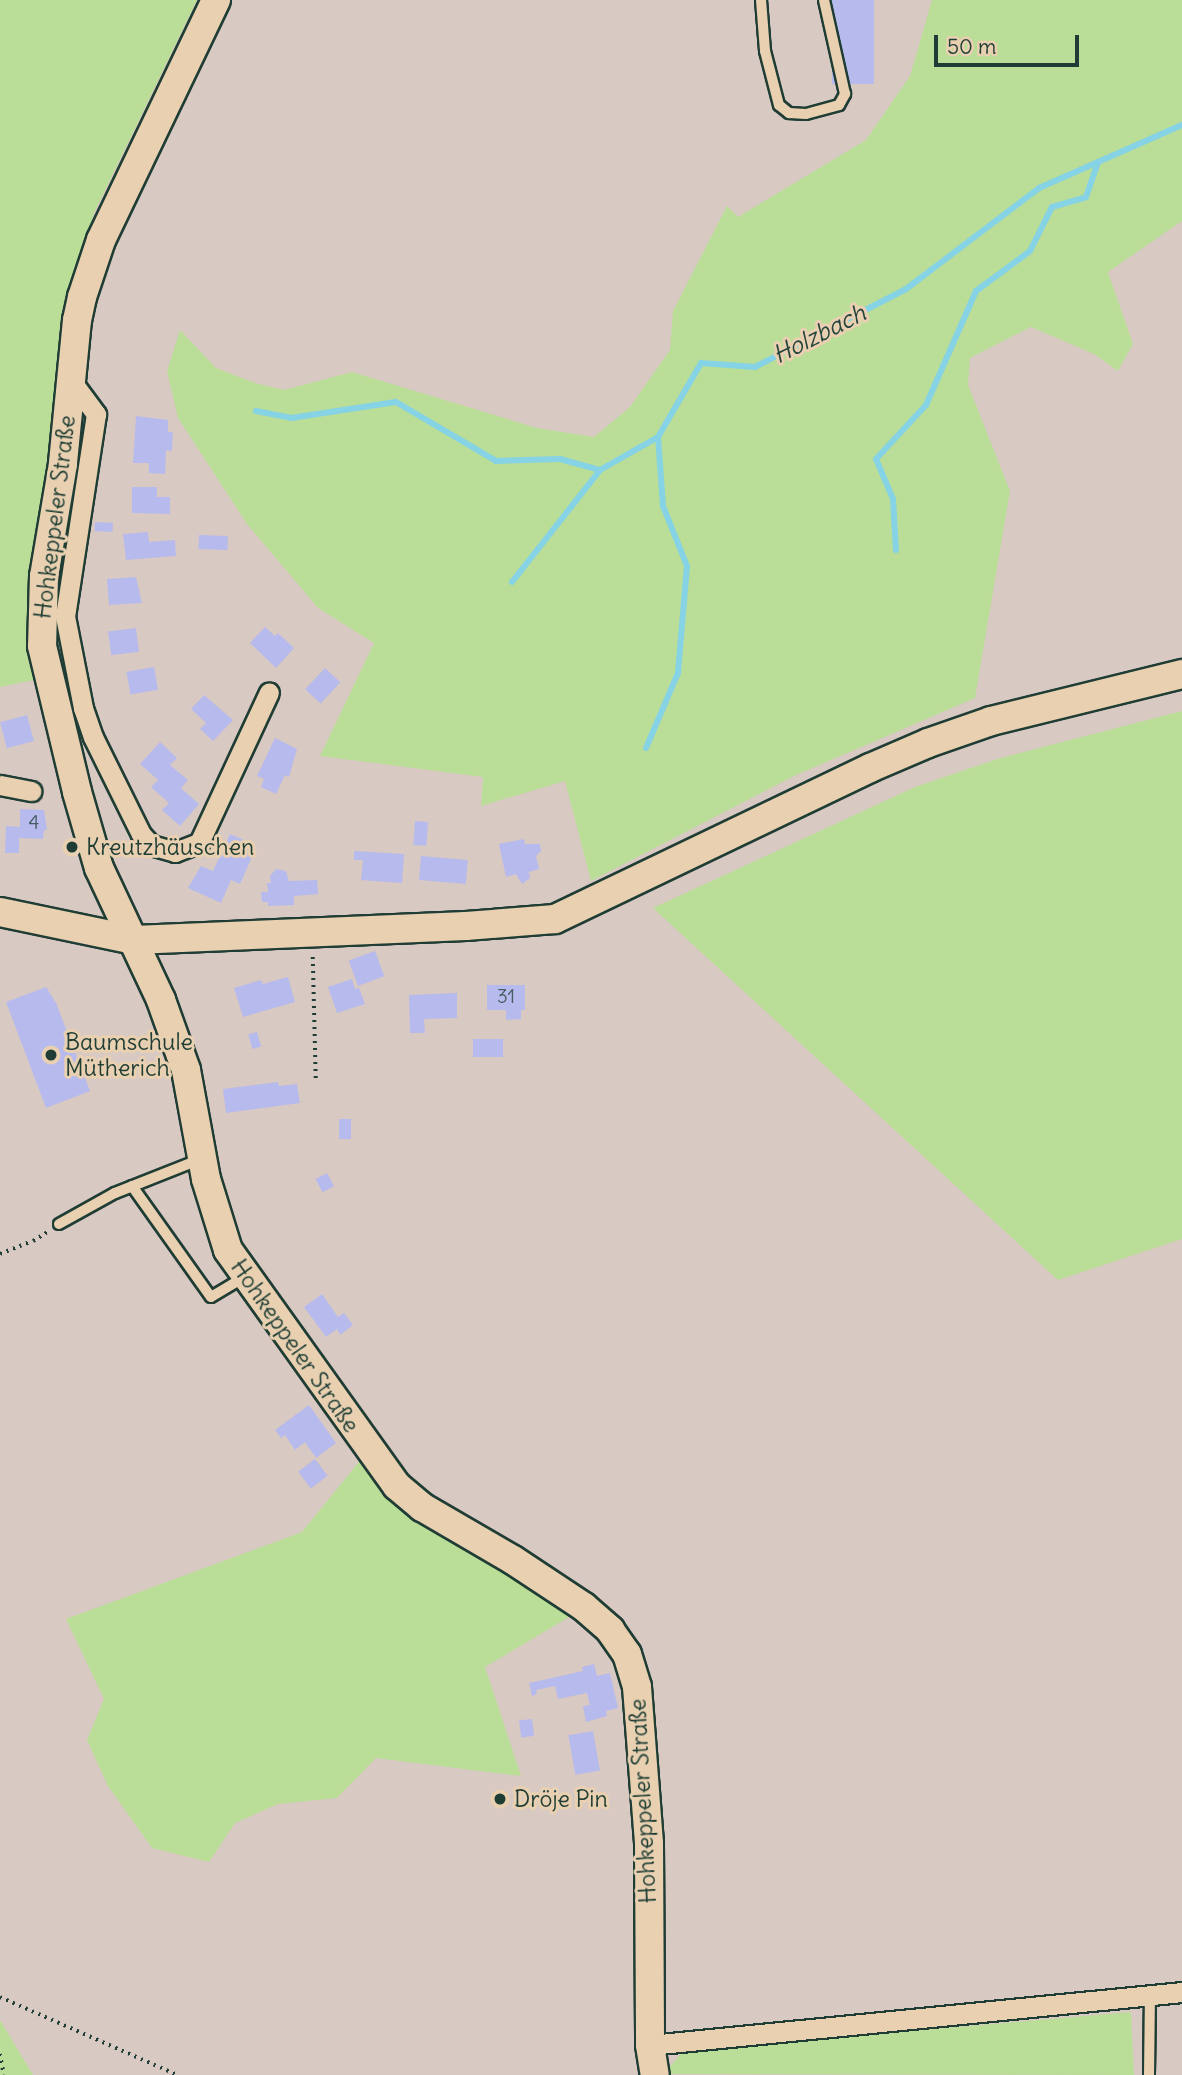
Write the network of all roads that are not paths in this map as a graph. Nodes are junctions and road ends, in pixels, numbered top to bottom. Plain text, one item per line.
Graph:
1 (216, 0) edge
2 (761, 0) edge
3 (824, 0) edge
4 (70, 379) junction
5 (1182, 674) edge
6 (269, 692) dead end
7 (0, 785) edge
8 (31, 791) dead end
9 (0, 912) edge
10 (134, 940) junction
11 (202, 1158) junction
12 (132, 1186) junction
13 (59, 1224) road end
14 (244, 1277) junction
15 (1182, 1992) edge
16 (1150, 1996) junction
17 (650, 2045) junction
18 (655, 2075) edge
19 (1149, 2075) edge

1 - 4 street, Hohkeppeler Straße
2 - 3 lane
4 - 6 street
4 - 10 street, Hohkeppeler Straße
5 - 10 street
7 - 8 street
9 - 10 street
10 - 11 street, Hohkeppeler Straße
11 - 12 lane
11 - 14 street, Hohkeppeler Straße
12 - 13 lane
12 - 14 lane
14 - 17 street, Hohkeppeler Straße
15 - 16 street
16 - 17 street
16 - 19 lane
17 - 18 street, Hohkeppeler Straße

